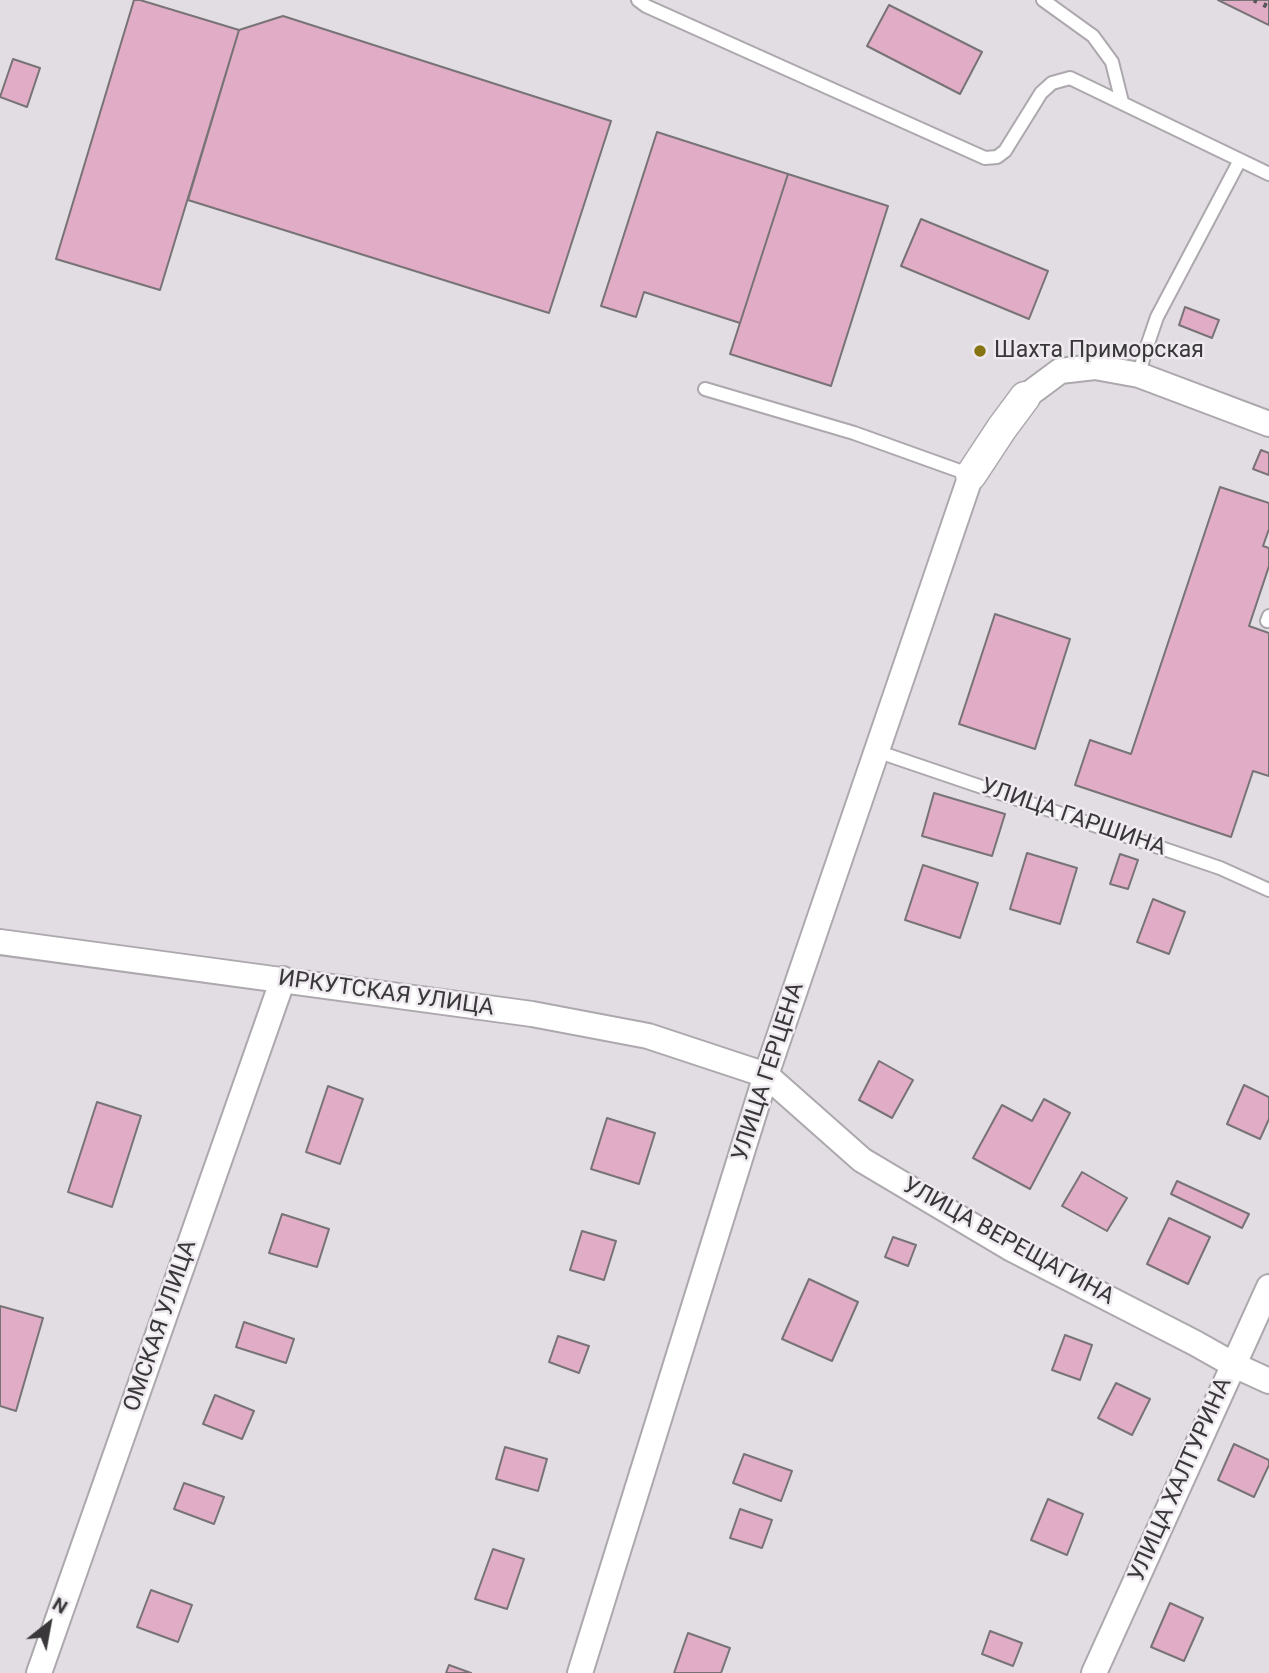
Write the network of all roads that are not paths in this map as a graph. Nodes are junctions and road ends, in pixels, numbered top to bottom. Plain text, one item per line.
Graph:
1 (638, 0) edge
2 (1043, 0) edge
3 (1122, 102) junction
4 (1240, 160) junction
5 (1269, 174) edge
6 (1139, 375) junction
7 (705, 389) dead end
8 (1025, 397) joint
9 (1269, 424) edge
10 (971, 475) junction
11 (876, 751) junction
12 (1269, 890) edge
13 (0, 942) edge
14 (283, 979) junction
15 (766, 1075) junction
16 (1269, 1287) edge
17 (1234, 1365) junction
18 (1269, 1381) edge
19 (39, 1673) edge
20 (580, 1673) edge
21 (1094, 1673) edge

1 - 3 lane
2 - 3 lane
3 - 4 lane
4 - 5 lane
4 - 6 lane
6 - 8 street
6 - 9 street
7 - 10 lane
8 - 10 street
10 - 11 street, УЛИЦА ГЕРЦЕНА
11 - 12 lane, УЛИЦА ГАРШИНА
11 - 15 street, УЛИЦА ГЕРЦЕНА
13 - 14 street, ИРКУТСКАЯ УЛИЦА
14 - 15 street, ИРКУТСКАЯ УЛИЦА
14 - 19 street, ОМСКАЯ УЛИЦА
15 - 17 street, УЛИЦА ВЕРЕЩАГИНА
15 - 20 street, УЛИЦА ГЕРЦЕНА
16 - 17 street, УЛИЦА ХАЛТУРИНА
17 - 18 street, УЛИЦА ВЕРЕЩАГИНА
17 - 21 street, УЛИЦА ХАЛТУРИНА

